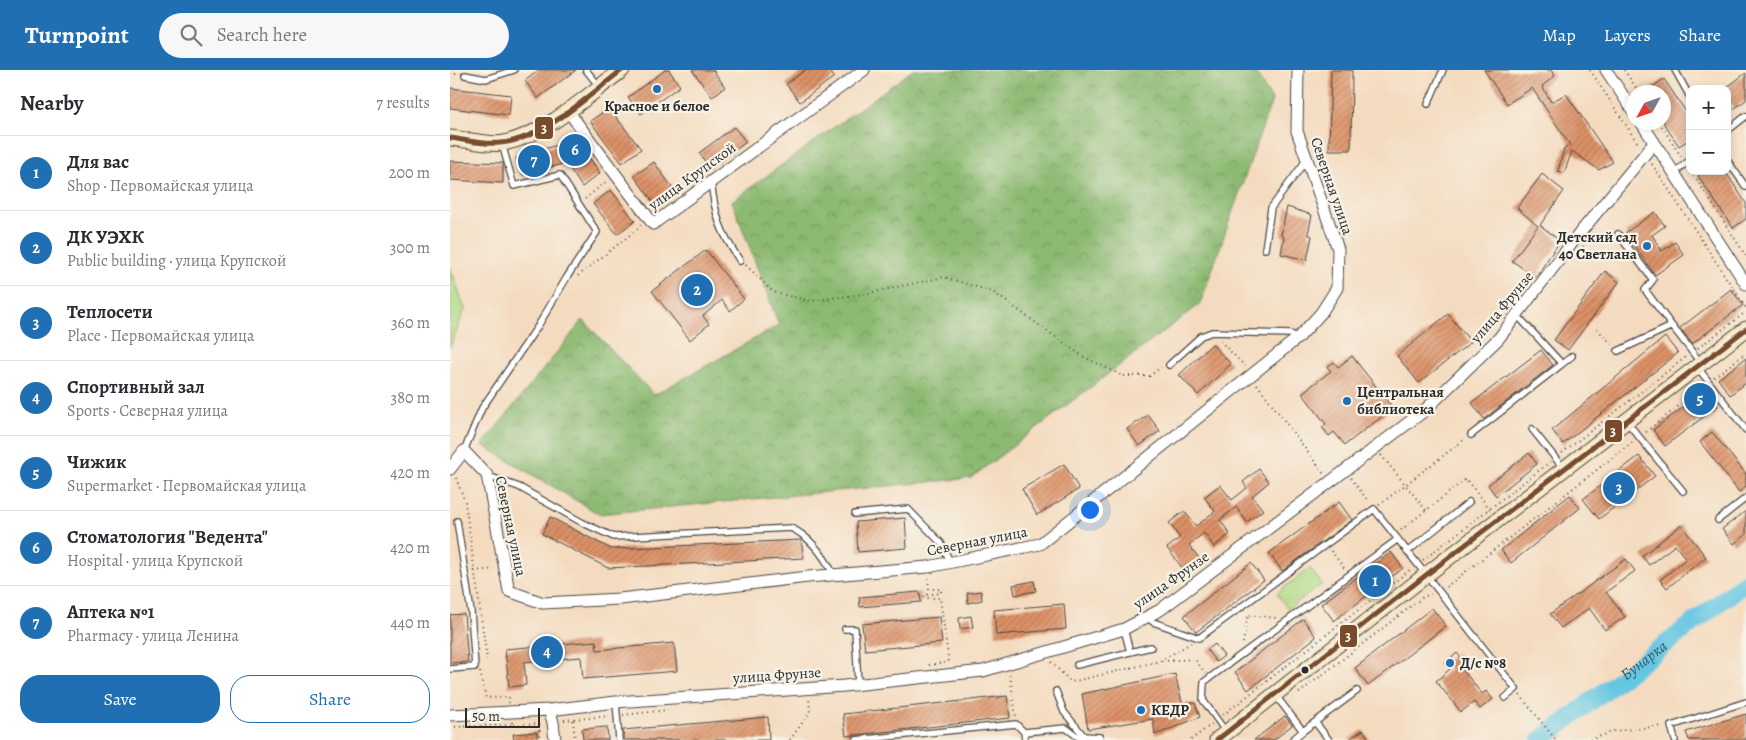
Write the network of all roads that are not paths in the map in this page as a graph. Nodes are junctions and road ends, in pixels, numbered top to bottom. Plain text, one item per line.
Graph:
1 (514, 70) edge
2 (586, 70) edge
3 (622, 70) edge
4 (864, 70) edge
5 (1298, 70) edge
6 (1443, 70) edge
7 (1606, 70) edge
8 (1675, 70) edge
9 (465, 75) dead end
10 (599, 86) junction
11 (1686, 90) edge
12 (1626, 100) edge
13 (1428, 104) dead end
14 (568, 111) junction
15 (1746, 116) edge
16 (1646, 130) edge
17 (1728, 130) edge
18 (450, 138) edge
19 (1654, 143) junction
20 (502, 144) junction
21 (1307, 159) junction
22 (1686, 164) edge
23 (1731, 166) edge
24 (1674, 173) junction
25 (711, 181) junction
26 (1746, 187) edge
27 (1618, 234) dead end
28 (1264, 249) dead end
29 (740, 261) road end
30 (1746, 284) edge
31 (1517, 315) junction
32 (1672, 326) junction
33 (1746, 329) edge
34 (1299, 337) junction
35 (1618, 351) road end
36 (1572, 356) dead end
37 (1696, 360) junction
38 (1562, 364) junction
39 (1168, 365) road end
40 (1625, 420) junction
41 (1532, 429) dead end
42 (1746, 430) edge
43 (1471, 435) road end
44 (464, 451) junction
45 (1560, 463) junction
46 (451, 468) edge
47 (487, 475) junction
48 (1683, 492) dead end
49 (1746, 498) edge
50 (1469, 502) dead end
51 (855, 514) dead end
52 (1718, 520) dead end
53 (457, 521) dead end
54 (1396, 537) junction
55 (1408, 552) junction
56 (950, 562) junction
57 (1421, 570) junction
58 (834, 575) junction
59 (1147, 617) junction
60 (845, 629) dead end
61 (1124, 629) junction
62 (1151, 647) dead end
63 (1130, 652) junction
64 (1077, 665) dead end
65 (450, 669) edge
66 (858, 684) junction
67 (1357, 690) dead end
68 (1056, 691) dead end
69 (1274, 695) junction
70 (1505, 698) dead end
71 (616, 702) junction
72 (1746, 702) edge
73 (549, 710) junction
74 (450, 715) edge
75 (1315, 722) junction
76 (1303, 731) junction
77 (1024, 732) junction
78 (1222, 736) edge
79 (892, 738) edge
80 (555, 740) edge
81 (619, 740) edge
82 (856, 740) edge
83 (1025, 740) edge
84 (1082, 740) edge
85 (1100, 740) edge
86 (1292, 740) edge
87 (1329, 740) edge
88 (1675, 740) edge

1 - 9 lane
2 - 10 lane
3 - 10 main road
4 - 25 street, улица Крупской
5 - 21 street, Северная улица
6 - 13 lane
7 - 12 street
8 - 11 lane
10 - 14 main road
14 - 20 main road
14 - 25 street, улица Крупской
15 - 17 lane
16 - 19 street
18 - 20 main road
19 - 24 street
19 - 31 street, улица Фрунзе
20 - 44 lane
21 - 28 lane
21 - 34 street, Северная улица
22 - 24 lane
23 - 26 lane
24 - 30 street
25 - 29 lane
27 - 32 lane
31 - 38 lane
31 - 59 street, улица Фрунзе
32 - 35 lane
32 - 37 lane
33 - 37 main road
34 - 39 lane
34 - 56 street, Северная улица
36 - 38 lane
37 - 40 main road
37 - 42 lane
38 - 43 lane
40 - 45 main road
40 - 48 lane
41 - 45 lane
44 - 46 street
44 - 47 street, Северная улица
45 - 57 main road
47 - 58 lane
47 - 58 street, Северная улица
49 - 52 lane
50 - 55 lane
51 - 56 lane
53 - 65 lane
54 - 55 lane
54 - 59 lane
54 - 78 lane
55 - 57 lane
56 - 58 street, Северная улица
57 - 69 main road
57 - 70 lane
59 - 61 street, улица Фрунзе
60 - 66 lane
61 - 63 lane
61 - 66 street, улица Фрунзе
62 - 63 lane
63 - 64 lane
66 - 71 street, улица Фрунзе
67 - 75 lane
68 - 85 lane
69 - 76 lane
69 - 78 main road
71 - 73 street, улица Фрунзе
71 - 81 lane
72 - 88 lane
73 - 74 street, улица Фрунзе
73 - 80 street
75 - 76 lane
75 - 87 lane
76 - 86 lane
77 - 79 lane
77 - 83 lane
77 - 84 lane
79 - 82 lane

